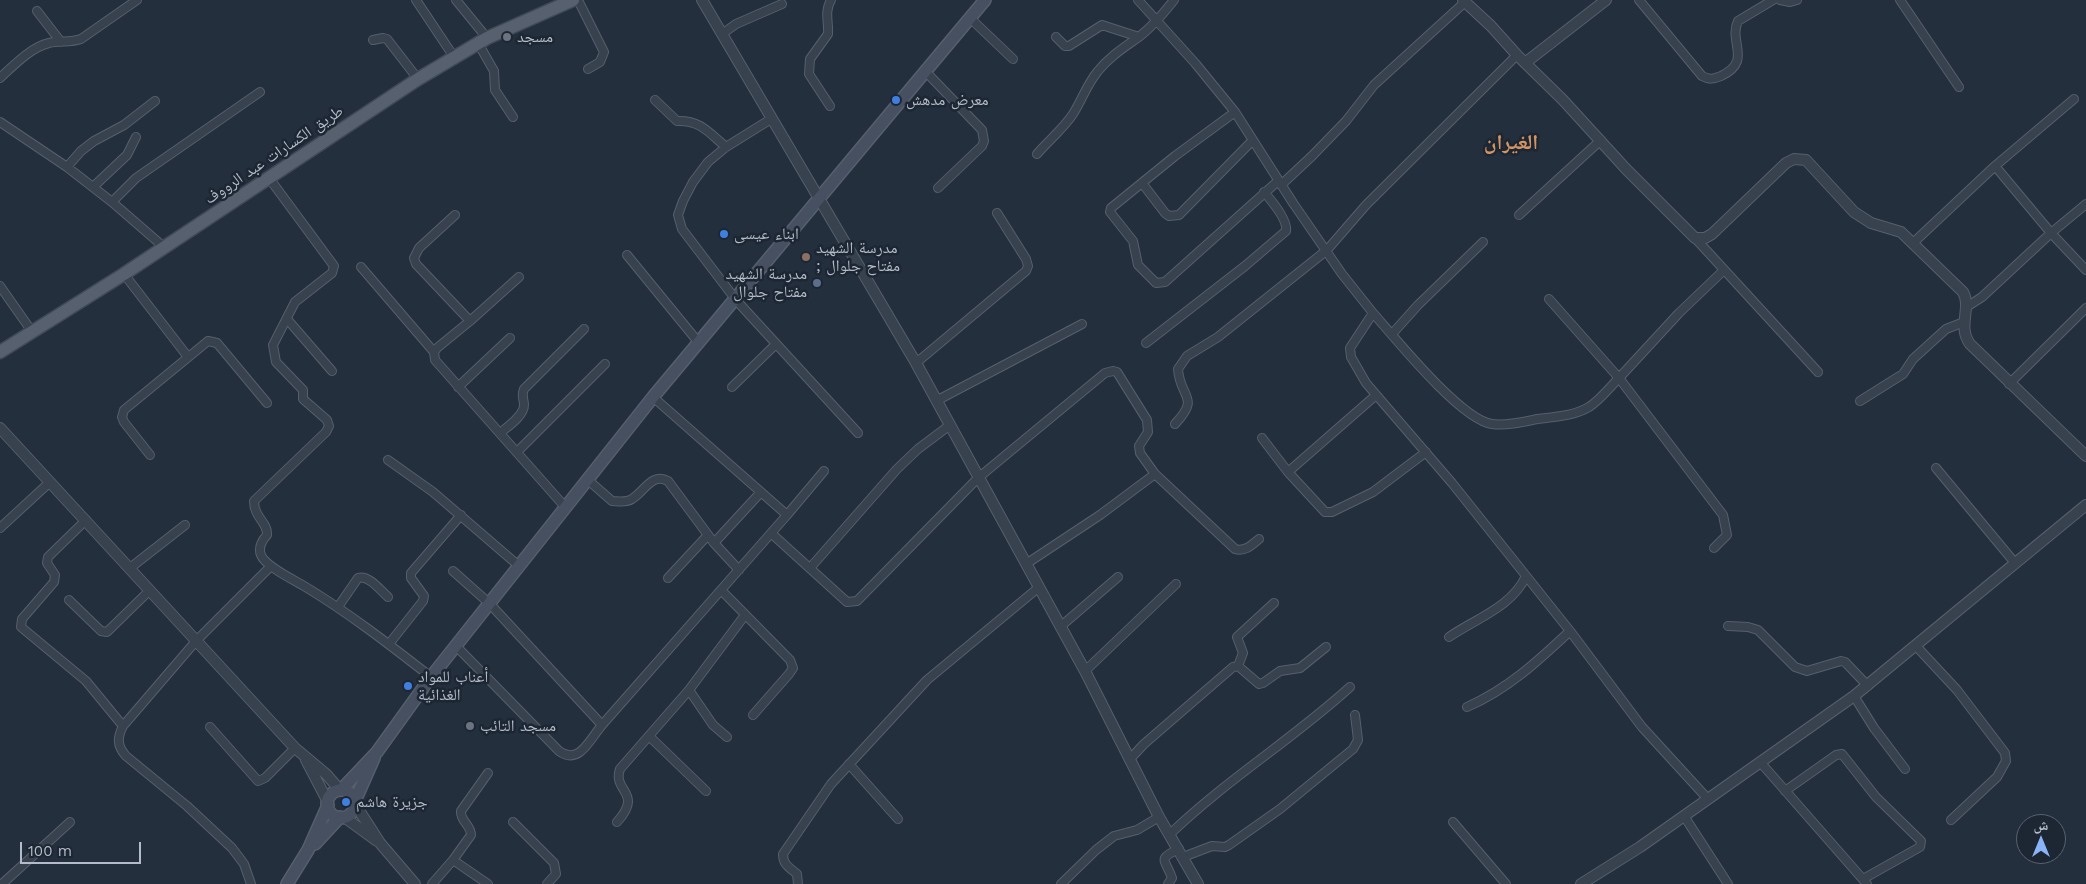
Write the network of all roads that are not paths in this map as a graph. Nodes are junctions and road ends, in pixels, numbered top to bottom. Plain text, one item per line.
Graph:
1 (137, 0) edge
2 (416, 0) edge
3 (456, 0) edge
4 (573, 0) edge
5 (578, 0) edge
6 (702, 0) edge
7 (832, 0) edge
8 (985, 0) edge
9 (1138, 0) edge
10 (1174, 0) edge
11 (1606, 0) edge
12 (1639, 0) edge
13 (1773, 0) edge
14 (1780, 0) edge
15 (1797, 0) edge
16 (1900, 0) edge
17 (1464, 1) edge
18 (782, 4) dead end
19 (38, 11) dead end
20 (970, 18) junction
21 (1157, 22) junction
22 (722, 34) junction
23 (1139, 37) junction
24 (1056, 38) dead end
25 (373, 40) dead end
26 (483, 41) junction
27 (61, 42) junction
28 (1517, 55) junction
29 (454, 57) junction
30 (1013, 59) dead end
31 (1526, 63) junction
32 (588, 69) dead end
33 (926, 72) junction
34 (0, 78) edge
35 (418, 78) junction
36 (1959, 87) dead end
37 (260, 92) dead end
38 (2074, 98) dead end
39 (655, 100) dead end
40 (155, 101) dead end
41 (830, 106) dead end
42 (1235, 112) junction
43 (513, 117) dead end
44 (771, 119) junction
45 (0, 122) edge
46 (136, 137) dead end
47 (1253, 140) junction
48 (1601, 140) junction
49 (726, 147) junction
50 (1036, 154) dead end
51 (66, 166) junction
52 (1995, 166) junction
53 (269, 178) junction
54 (1142, 183) junction
55 (1279, 183) junction
56 (92, 187) junction
57 (938, 188) dead end
58 (1264, 192) junction
59 (820, 198) junction
60 (112, 202) junction
61 (2086, 204) edge
62 (997, 213) dead end
63 (455, 215) dead end
64 (1519, 215) dead end
65 (2051, 233) junction
66 (1695, 238) junction
67 (1483, 242) dead end
68 (1913, 243) junction
69 (164, 248) junction
70 (1327, 250) junction
71 (627, 255) dead end
72 (361, 268) dead end
73 (1724, 270) junction
74 (2086, 270) edge
75 (124, 274) junction
76 (518, 277) dead end
77 (0, 286) edge
78 (1548, 299) dead end
79 (736, 300) junction
80 (1966, 308) junction
81 (2086, 308) edge
82 (1373, 313) junction
83 (286, 319) junction
84 (470, 321) junction
85 (1964, 322) junction
86 (1082, 324) dead end
87 (584, 329) dead end
88 (33, 333) junction
89 (1392, 334) junction
90 (510, 338) dead end
91 (699, 343) junction
92 (1146, 343) dead end
93 (776, 344) junction
94 (0, 352) edge
95 (434, 352) junction
96 (188, 357) junction
97 (916, 363) junction
98 (605, 364) dead end
99 (332, 371) dead end
100 (1818, 372) dead end
101 (1619, 378) junction
102 (2010, 384) junction
103 (458, 387) junction
104 (732, 387) dead end
105 (1375, 396) junction
106 (653, 397) junction
107 (936, 401) junction
108 (267, 402) dead end
109 (1860, 402) dead end
110 (1176, 424) dead end
111 (950, 425) junction
112 (0, 428) edge
113 (500, 433) junction
114 (858, 433) dead end
115 (1262, 438) dead end
116 (517, 452) junction
117 (1426, 452) junction
118 (150, 455) dead end
119 (2086, 456) edge
120 (388, 460) dead end
121 (1936, 468) dead end
122 (824, 471) dead end
123 (1288, 472) junction
124 (1155, 474) junction
125 (978, 478) junction
126 (588, 480) junction
127 (50, 482) junction
128 (762, 492) junction
129 (2086, 505) edge
130 (566, 508) junction
131 (461, 515) junction
132 (787, 516) junction
133 (86, 520) junction
134 (185, 525) dead end
135 (0, 528) edge
136 (772, 534) junction
137 (708, 536) junction
138 (1259, 539) dead end
139 (714, 543) junction
140 (1714, 548) dead end
141 (2015, 563) junction
142 (1026, 564) junction
143 (271, 566) junction
144 (519, 566) junction
145 (130, 568) junction
146 (810, 568) junction
147 (738, 570) junction
148 (453, 571) dead end
149 (1526, 576) junction
150 (1118, 577) dead end
151 (668, 578) dead end
152 (1176, 584) dead end
153 (1038, 588) junction
154 (150, 590) junction
155 (721, 590) junction
156 (388, 597) dead end
157 (70, 600) dead end
158 (1274, 603) dead end
159 (490, 604) junction
160 (338, 607) junction
161 (745, 615) junction
162 (1728, 626) dead end
163 (1060, 627) junction
164 (1570, 631) junction
165 (1449, 637) dead end
166 (196, 641) junction
167 (389, 644) junction
168 (457, 646) junction
169 (1916, 646) junction
170 (1326, 647) dead end
171 (1238, 666) junction
172 (1085, 671) junction
173 (431, 677) junction
174 (1868, 686) junction
175 (1350, 687) dead end
176 (689, 690) junction
177 (1854, 696) junction
178 (1467, 707) dead end
179 (753, 715) dead end
180 (1355, 715) dead end
181 (602, 724) junction
182 (123, 726) junction
183 (210, 727) dead end
184 (650, 737) junction
185 (727, 737) dead end
186 (295, 748) junction
187 (376, 752) junction
188 (304, 757) junction
189 (1130, 759) junction
190 (849, 764) junction
191 (1761, 764) junction
192 (1905, 769) dead end
193 (488, 773) dead end
194 (340, 790) junction
195 (706, 791) dead end
196 (1785, 791) junction
197 (1707, 798) junction
198 (355, 802) junction
199 (328, 804) junction
200 (1684, 816) junction
201 (342, 817) junction
202 (1159, 817) junction
203 (898, 819) dead end
204 (1951, 820) dead end
205 (70, 822) dead end
206 (514, 822) dead end
207 (617, 822) dead end
208 (1453, 822) dead end
209 (1170, 834) junction
210 (380, 843) junction
211 (308, 850) junction
212 (1181, 853) junction
213 (453, 860) junction
214 (1865, 882) edge
215 (2, 884) edge
216 (251, 884) edge
217 (287, 884) edge
218 (415, 884) edge
219 (432, 884) edge
220 (488, 884) edge
221 (547, 884) edge
222 (798, 884) edge
223 (1061, 884) edge
224 (1168, 884) edge
225 (1198, 884) edge
226 (1506, 884) edge
227 (1581, 884) edge
228 (1728, 884) edge

1 - 27 street
2 - 29 street
3 - 26 street
4 - 26 main road, طريق الكسارات عبد الرووف
5 - 32 street
6 - 22 street
7 - 41 street
8 - 20 main road
9 - 21 street
10 - 21 street
11 - 31 street
12 - 13 street
14 - 15 street
16 - 36 street
17 - 28 street
17 - 55 street
18 - 22 street
19 - 27 street
20 - 30 street
20 - 33 main road
21 - 23 street
21 - 42 street
22 - 44 street
23 - 24 street
23 - 50 street
25 - 35 street
26 - 29 main road, طريق الكسارات عبد الرووف
26 - 43 street
27 - 34 street
28 - 31 street
28 - 70 street
29 - 35 main road, طريق الكسارات عبد الرووف
31 - 48 street
33 - 57 street
33 - 59 main road
35 - 53 main road, طريق الكسارات عبد الرووف
37 - 60 street
38 - 52 street
39 - 49 street
40 - 51 street
42 - 47 street
42 - 54 street
44 - 49 street
44 - 59 street
45 - 51 street
46 - 56 street
47 - 54 street
47 - 55 street
48 - 64 street
48 - 66 street
49 - 79 street
51 - 56 street
52 - 65 street
52 - 68 street
53 - 69 main road, طريق الكسارات عبد الرووف
53 - 83 street
54 - 58 street
55 - 58 street
55 - 70 street
56 - 60 street
58 - 92 street
59 - 79 main road
59 - 97 street
60 - 69 street
61 - 65 street
62 - 97 street
63 - 84 street
65 - 74 street
65 - 80 street
66 - 68 street
66 - 73 street
67 - 89 street
68 - 80 street
69 - 75 main road, طريق الكسارات عبد الرووف
70 - 82 street
70 - 110 street
71 - 91 street
72 - 95 street
73 - 100 street
73 - 101 street
75 - 88 main road, طريق الكسارات عبد الرووف
75 - 96 street
76 - 84 street
77 - 88 street
78 - 101 street
79 - 91 main road
79 - 93 street
80 - 85 street
81 - 102 street
82 - 89 street
82 - 105 street
83 - 99 street
83 - 143 street
84 - 95 street
85 - 102 street
85 - 109 street
86 - 107 street
87 - 113 street
88 - 94 main road, طريق الكسارات عبد الرووف
89 - 101 street
90 - 103 street
91 - 106 main road
93 - 104 street
93 - 114 street
95 - 103 street
96 - 108 street
96 - 118 street
97 - 107 street
98 - 116 street
101 - 140 street
102 - 119 street
103 - 113 street
105 - 117 street
105 - 123 street
106 - 126 main road
106 - 128 street
107 - 111 street
111 - 125 street
111 - 146 street
112 - 127 street
113 - 116 street
115 - 123 street
116 - 130 street
117 - 123 street
117 - 149 street
120 - 131 street
121 - 141 street
122 - 132 street
124 - 125 street
124 - 138 street
124 - 142 street
125 - 142 street
125 - 146 street
126 - 130 main road
126 - 137 street
127 - 133 street
127 - 135 street
128 - 132 street
128 - 139 street
129 - 141 street
130 - 144 main road
131 - 144 street
131 - 167 street
132 - 136 street
133 - 145 street
133 - 182 street
134 - 145 street
136 - 146 street
136 - 147 street
137 - 139 street
137 - 151 street
139 - 147 street
141 - 169 street
142 - 153 street
143 - 160 street
143 - 166 street
144 - 159 main road
145 - 154 street
147 - 155 street
148 - 159 street
149 - 164 street
149 - 165 street
150 - 163 street
152 - 172 street
153 - 163 street
153 - 190 street
154 - 157 street
154 - 166 street
155 - 161 street
155 - 181 street
156 - 160 street
158 - 171 street
159 - 168 main road
159 - 181 street
160 - 167 street
161 - 176 street
161 - 179 street
162 - 174 street
163 - 172 street
164 - 178 street
164 - 197 street
166 - 182 street
166 - 186 street
167 - 173 street
168 - 173 main road
168 - 181 street
169 - 174 street
169 - 204 street
170 - 171 street
171 - 189 street
172 - 189 street
173 - 187 main road
174 - 177 street
175 - 209 street
176 - 184 street
176 - 185 street
177 - 191 street
177 - 192 street
180 - 212 street
182 - 216 street
183 - 186 street
184 - 195 street
184 - 207 street
186 - 188 street
187 - 194 main road
187 - 198 main road
188 - 194 street
188 - 199 street
189 - 202 street
190 - 203 street
190 - 222 street
191 - 196 street
191 - 197 street
193 - 213 street
194 - 198 main road
194 - 199 main road
196 - 214 street
196 - 214 street
197 - 200 street
198 - 201 main road
198 - 210 street
199 - 201 main road
199 - 211 main road
200 - 227 street
200 - 228 street
201 - 210 street
201 - 211 main road
202 - 209 street
202 - 223 street
205 - 215 street
206 - 221 street
208 - 226 street
209 - 212 street
210 - 218 street
211 - 217 main road
212 - 224 street
212 - 225 street
213 - 219 street
213 - 220 street

